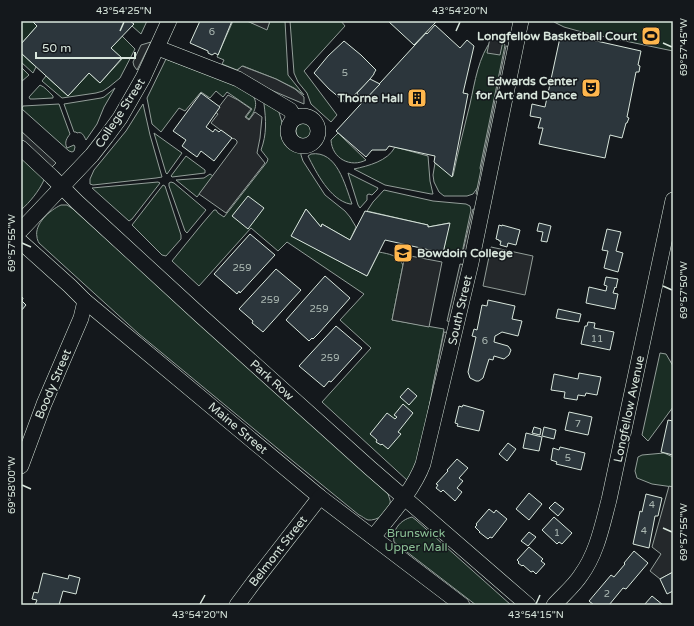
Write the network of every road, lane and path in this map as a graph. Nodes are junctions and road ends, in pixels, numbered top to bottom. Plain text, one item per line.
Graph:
1 (169, 21) edge
2 (521, 21) edge
3 (158, 48) junction
4 (295, 118) dead end
5 (21, 148) edge
6 (62, 187) junction
7 (673, 200) edge
8 (21, 230) edge
9 (21, 242) edge
10 (85, 301) junction
11 (21, 466) edge
12 (320, 497) junction
13 (404, 497) junction
14 (373, 537) junction
15 (237, 605) edge
16 (462, 605) edge
17 (528, 605) edge
18 (554, 605) edge

1 - 3 street, College Street
2 - 13 street, South Street
3 - 4 street
3 - 6 street, College Street
5 - 6 street, Park Row
6 - 8 street, College Street
6 - 13 street, Park Row
7 - 18 street, Longfellow Avenue
9 - 10 street, Maine Street
10 - 11 street, Boody Street
10 - 12 street, Maine Street
12 - 14 street, Maine Street
12 - 15 street, Belmont Street
13 - 14 street, South Street
13 - 17 street, Park Row
14 - 16 street, Maine Street

